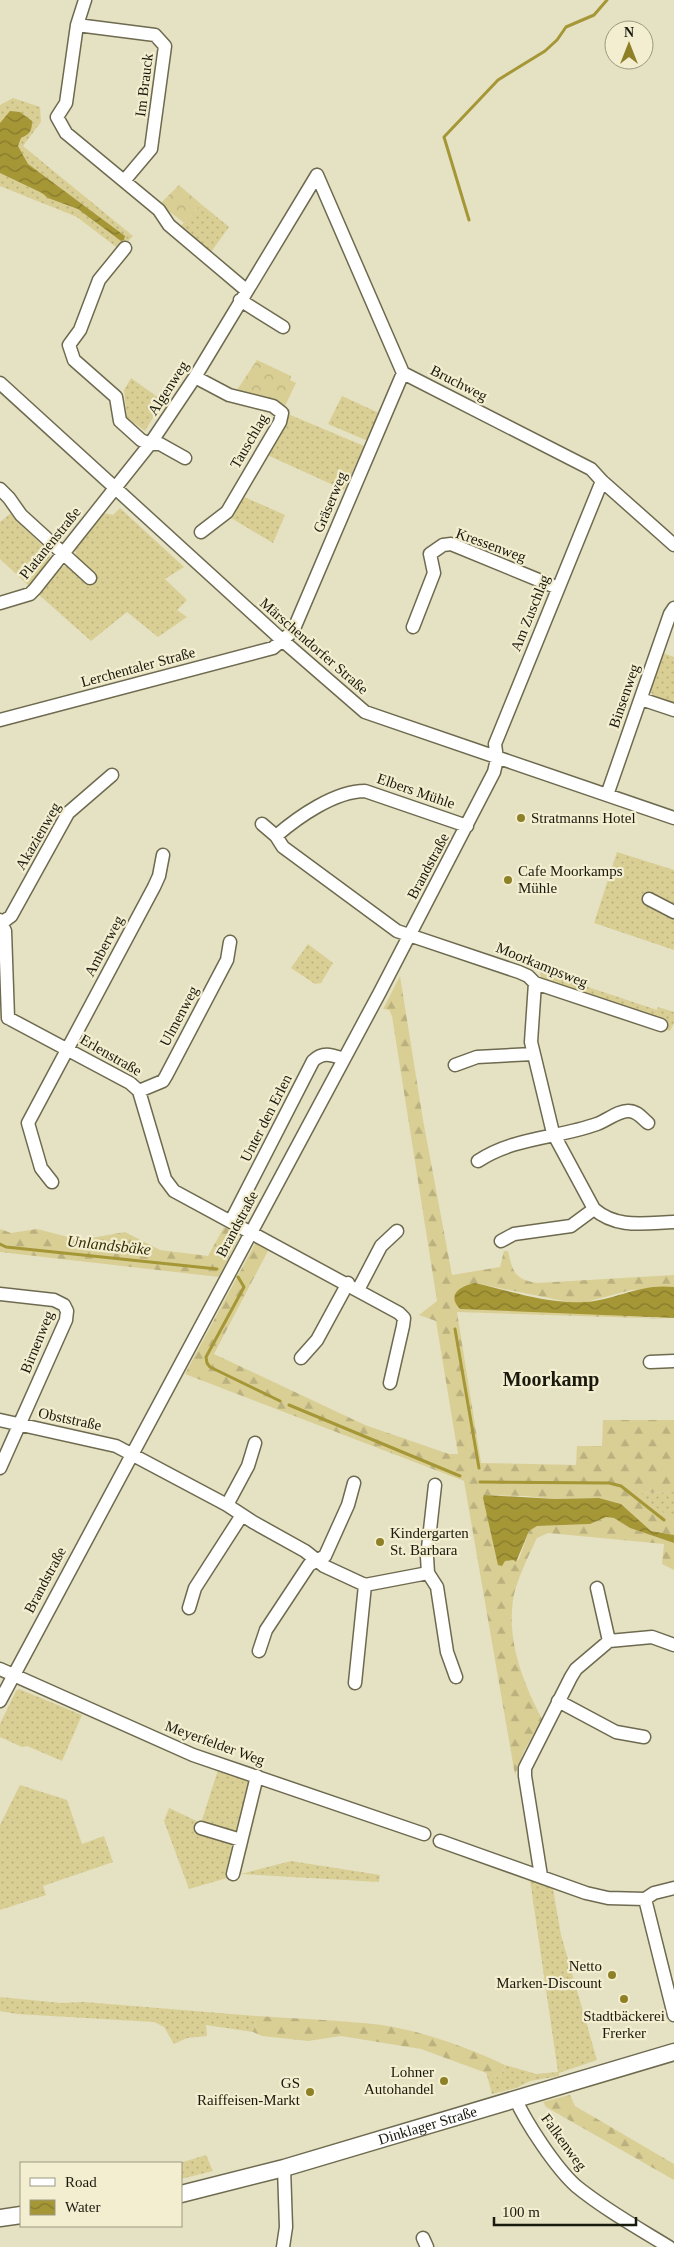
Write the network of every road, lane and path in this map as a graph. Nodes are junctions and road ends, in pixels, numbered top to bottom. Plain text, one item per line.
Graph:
1 (85, 0) edge
2 (77, 24) junction
3 (124, 181) junction
4 (125, 248) dead end
5 (243, 295) junction
6 (283, 328) dead end
7 (403, 373) junction
8 (195, 377) junction
9 (0, 383) edge
10 (150, 444) junction
11 (185, 458) dead end
12 (602, 481) junction
13 (116, 488) junction
14 (0, 489) edge
15 (201, 532) dead end
16 (674, 545) edge
17 (63, 554) junction
18 (90, 578) dead end
19 (558, 588) junction
20 (0, 603) edge
21 (674, 608) edge
22 (413, 627) dead end
23 (282, 640) junction
24 (641, 699) junction
25 (674, 710) edge
26 (0, 720) edge
27 (497, 759) junction
28 (112, 775) dead end
29 (606, 795) junction
30 (674, 818) edge
31 (262, 824) dead end
32 (467, 826) junction
33 (276, 836) junction
34 (163, 855) dead end
35 (649, 900) dead end
36 (674, 912) edge
37 (1, 921) edge
38 (410, 934) junction
39 (230, 942) dead end
40 (535, 983) junction
41 (4, 1021) edge
42 (661, 1026) dead end
43 (68, 1050) junction
44 (533, 1054) junction
45 (344, 1059) junction
46 (455, 1065) dead end
47 (139, 1090) junction
48 (648, 1123) dead end
49 (553, 1133) junction
50 (478, 1161) dead end
51 (52, 1182) dead end
52 (594, 1209) junction
53 (231, 1221) junction
54 (674, 1222) edge
55 (397, 1231) dead end
56 (252, 1232) junction
57 (501, 1241) dead end
58 (353, 1286) junction
59 (0, 1294) edge
60 (301, 1358) dead end
61 (674, 1361) edge
62 (650, 1362) dead end
63 (390, 1383) dead end
64 (0, 1420) edge
65 (20, 1424) junction
66 (255, 1444) dead end
67 (131, 1453) junction
68 (0, 1468) edge
69 (354, 1483) dead end
70 (435, 1485) dead end
71 (227, 1505) junction
72 (242, 1515) junction
73 (315, 1560) junction
74 (428, 1573) junction
75 (366, 1585) junction
76 (597, 1588) dead end
77 (189, 1608) dead end
78 (609, 1641) junction
79 (674, 1645) edge
80 (258, 1650) dead end
81 (0, 1669) edge
82 (13, 1675) junction
83 (456, 1677) dead end
84 (356, 1683) dead end
85 (0, 1701) edge
86 (558, 1701) junction
87 (644, 1737) dead end
88 (257, 1776) junction
89 (200, 1828) dead end
90 (424, 1834) dead end
91 (242, 1840) junction
92 (440, 1841) dead end
93 (234, 1874) dead end
94 (541, 1876) junction
95 (674, 1888) edge
96 (645, 1898) junction
97 (674, 2015) edge
98 (674, 2052) edge
99 (515, 2098) junction
100 (284, 2168) junction
101 (182, 2194) edge
102 (20, 2215) edge
103 (0, 2218) edge
104 (283, 2247) edge
105 (669, 2247) edge

1 - 2 street
2 - 3 street
2 - 3 street, Im Brauck
3 - 5 street
4 - 10 street
5 - 6 street
5 - 7 street, Algenweg
5 - 8 street, Algenweg
7 - 12 street, Bruchweg
7 - 23 street, Gräserweg
8 - 10 street, Algenweg
8 - 15 street, Tauschlag
9 - 13 street, Märschendorfer Straße
10 - 11 street
10 - 13 street, Algenweg
12 - 16 street, Bruchweg
12 - 19 street, Am Zuschlag
13 - 17 street, Platanenstraße
13 - 23 street, Märschendorfer Straße
14 - 17 street
17 - 18 street
17 - 20 street, Platanenstraße
19 - 22 street, Kressenweg
19 - 27 street, Am Zuschlag
21 - 24 street, Binsenweg
23 - 26 street, Lerchentaler Straße
23 - 27 street, Märschendorfer Straße
24 - 25 street
24 - 29 street, Binsenweg
27 - 29 street, Märschendorfer Straße
27 - 32 street, Brandstraße
28 - 37 street, Akazienweg
29 - 30 street, Märschendorfer Straße
31 - 33 street
32 - 33 street, Elbers Mühle
32 - 38 street, Brandstraße
33 - 38 street
34 - 43 street, Amberweg
35 - 36 street
37 - 41 street, Erlenstraße
38 - 40 street, Moorkampsweg
38 - 45 street, Brandstraße
39 - 47 street, Ulmenweg
40 - 42 street, Moorkampsweg
40 - 44 street
41 - 43 street, Erlenstraße
43 - 47 street, Erlenstraße
43 - 51 street, Amberweg
44 - 46 street
44 - 49 street
45 - 53 street, Unter den Erlen
45 - 56 street, Brandstraße
47 - 53 street, Erlenstraße
48 - 49 street
49 - 50 street
49 - 52 street
52 - 54 street
52 - 57 street
53 - 56 street, Erlenstraße
55 - 58 street
56 - 58 street, Erlenstraße
56 - 67 street, Brandstraße
58 - 60 street
58 - 63 street, Erlenstraße
59 - 65 street, Birnenweg
61 - 62 street
64 - 65 street, Obststraße
65 - 67 street, Obststraße
65 - 68 street
66 - 71 street
67 - 71 street, Obststraße
67 - 82 street, Brandstraße
69 - 73 street
70 - 74 street
71 - 72 street, Obststraße
72 - 73 street, Obststraße
72 - 77 street
73 - 75 street, Obststraße
73 - 80 street
74 - 75 street
74 - 83 street
75 - 84 street
76 - 78 street
78 - 79 street
78 - 86 street
81 - 82 street, Meyerfelder Weg
82 - 85 street, Brandstraße
82 - 88 street, Meyerfelder Weg
86 - 87 street
86 - 94 street
88 - 90 street, Meyerfelder Weg
88 - 91 street
89 - 91 street
91 - 93 street
92 - 94 street
94 - 96 street
95 - 96 street
96 - 97 street
98 - 99 main road, Dinklager Straße
99 - 100 main road, Dinklager Straße
99 - 105 street, Falkenweg
100 - 101 main road, Dinklager Straße
100 - 104 street
102 - 103 main road

